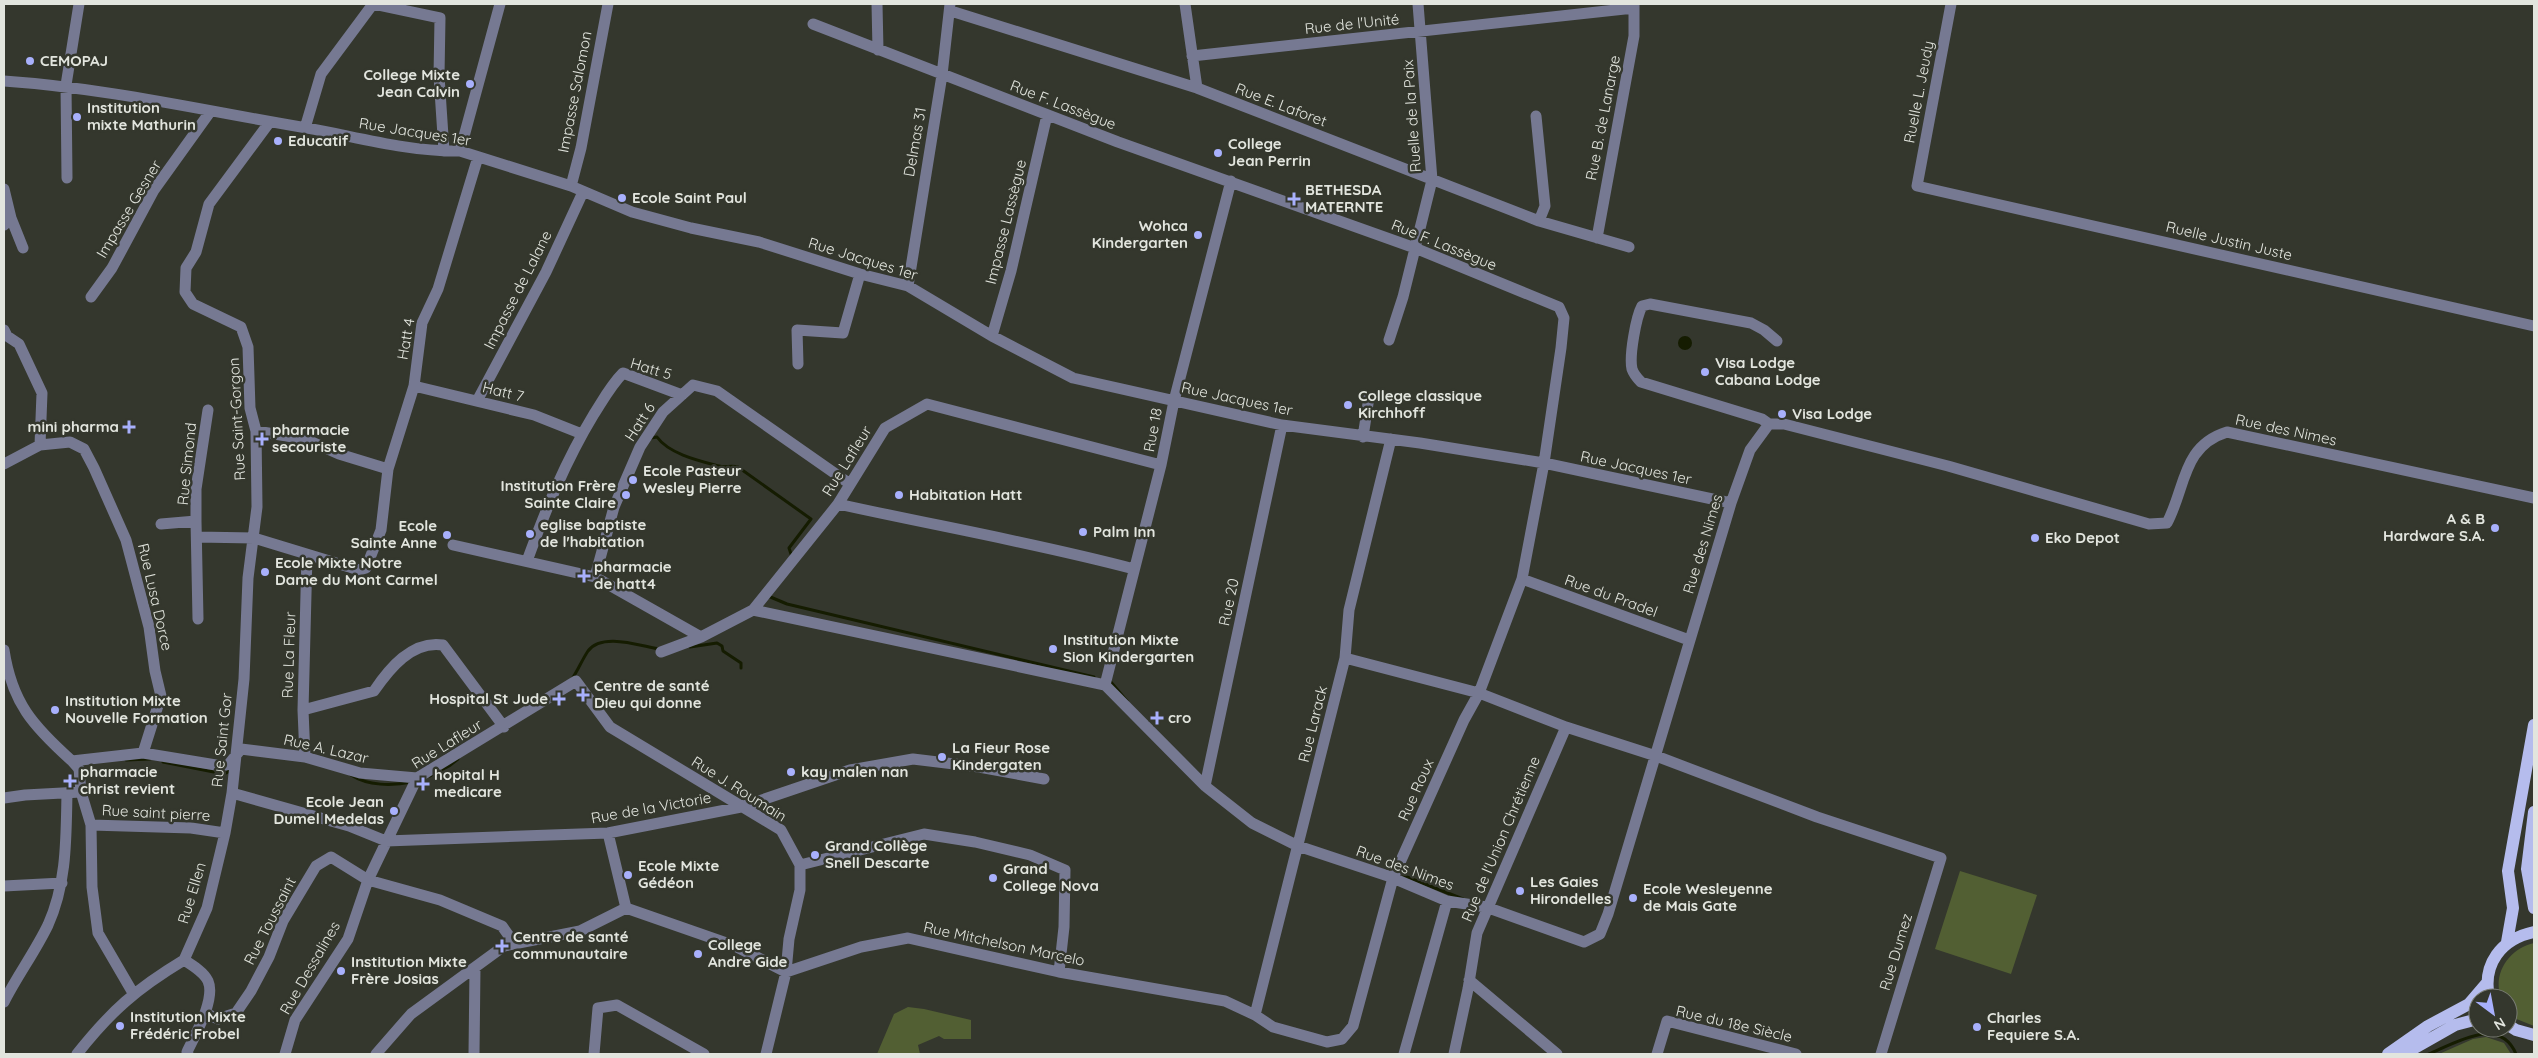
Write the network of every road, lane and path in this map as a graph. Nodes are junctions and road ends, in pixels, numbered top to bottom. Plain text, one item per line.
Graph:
1 (78, 4) edge
2 (374, 4) edge
3 (500, 4) edge
4 (608, 4) edge
5 (877, 4) edge
6 (1185, 4) edge
7 (1418, 4) edge
8 (1951, 4) edge
9 (1634, 6) edge
10 (951, 7) edge
11 (813, 24) dead end
12 (1421, 31) junction
13 (878, 50) junction
14 (1192, 56) junction
15 (942, 75) junction
16 (4, 81) edge
17 (66, 85) junction
18 (1197, 88) junction
19 (210, 112) junction
20 (1047, 115) junction
21 (1536, 116) dead end
22 (269, 123) junction
23 (305, 128) junction
24 (444, 151) junction
25 (460, 151) junction
26 (478, 157) junction
27 (67, 178) dead end
28 (1432, 180) junction
29 (1230, 181) junction
30 (570, 186) junction
31 (1917, 186) joint
32 (4, 189) edge
33 (583, 192) junction
34 (1540, 221) junction
35 (7, 222) edge
36 (1597, 238) junction
37 (1629, 247) dead end
38 (23, 248) dead end
39 (1415, 248) junction
40 (860, 274) junction
41 (908, 286) junction
42 (92, 297) dead end
43 (2534, 326) edge
44 (4, 330) edge
45 (992, 336) junction
46 (1389, 340) dead end
47 (1777, 341) dead end
48 (798, 364) dead end
49 (414, 386) junction
50 (682, 395) junction
51 (1369, 397) dead end
52 (478, 401) junction
53 (1174, 401) junction
54 (208, 410) dead end
55 (1769, 424) junction
56 (1282, 425) junction
57 (256, 431) junction
58 (582, 434) junction
59 (1363, 437) junction
60 (1391, 439) junction
61 (40, 445) junction
62 (1544, 463) junction
63 (4, 464) edge
64 (1161, 465) junction
65 (388, 469) junction
66 (850, 484) junction
67 (2534, 498) edge
68 (1731, 503) junction
69 (838, 504) junction
70 (196, 521) junction
71 (161, 524) dead end
72 (197, 537) junction
73 (254, 538) junction
74 (453, 545) dead end
75 (307, 555) junction
76 (527, 561) junction
77 (1134, 569) junction
78 (594, 577) junction
79 (1522, 579) junction
80 (753, 610) junction
81 (198, 619) dead end
82 (702, 637) junction
83 (1689, 640) junction
84 (4, 650) edge
85 (661, 652) dead end
86 (1345, 658) junction
87 (5, 672) edge
88 (244, 679) joint
89 (576, 681) joint
90 (1105, 685) junction
91 (1479, 693) junction
92 (303, 710) junction
93 (2534, 725) edge
94 (504, 727) junction
95 (1566, 727) junction
96 (143, 753) junction
97 (1656, 756) junction
98 (234, 757) junction
99 (304, 757) junction
100 (72, 761) junction
101 (417, 778) junction
102 (1044, 780) dead end
103 (1205, 786) junction
104 (81, 792) junction
105 (67, 793) junction
106 (232, 794) junction
107 (4, 798) edge
108 (741, 808) junction
109 (2534, 812) edge
110 (91, 825) junction
111 (225, 833) junction
112 (608, 833) junction
113 (386, 842) junction
114 (1298, 846) junction
115 (800, 865) junction
116 (1393, 878) junction
117 (368, 880) junction
118 (62, 883) junction
119 (4, 886) edge
120 (1447, 900) junction
121 (1486, 907) junction
122 (626, 908) junction
123 (2534, 908) edge
124 (2534, 932) edge
125 (2507, 942) junction
126 (514, 943) junction
127 (184, 960) junction
128 (476, 968) junction
129 (786, 972) junction
130 (1059, 972) junction
131 (1469, 980) junction
132 (2487, 983) junction
133 (2488, 988) edge
134 (133, 993) junction
135 (4, 1002) edge
136 (204, 1013) junction
137 (1255, 1015) junction
138 (2468, 1022) edge
139 (2518, 1031) edge
140 (2534, 1035) edge
141 (77, 1054) edge
142 (188, 1054) edge
143 (285, 1054) edge
144 (376, 1054) edge
145 (474, 1054) edge
146 (594, 1054) edge
147 (704, 1054) edge
148 (766, 1054) edge
149 (1404, 1054) edge
150 (1454, 1054) edge
151 (1557, 1054) edge
152 (1657, 1054) edge
153 (1796, 1054) edge
154 (1881, 1054) edge
155 (2388, 1054) edge
156 (2404, 1054) edge

1 - 17 street
2 - 23 street
2 - 24 street
3 - 25 street
4 - 30 street, Impasse Salomon
5 - 13 street
6 - 14 street
7 - 12 street, Ruelle de la Paix
8 - 31 street, Ruelle L. Jeudy
9 - 12 street, Rue de l'Unité
9 - 36 street, Rue B. de Lanarge
10 - 15 street, Delmas 31
10 - 18 street, Rue E. Laforet
11 - 13 street, Rue F. Lassègue
12 - 14 street, Rue de l'Unité
12 - 28 street, Ruelle de la Paix
13 - 15 street, Rue F. Lassègue
14 - 18 street
15 - 20 street, Rue F. Lassègue
15 - 41 street, Delmas 31
16 - 17 street, Rue Jacques 1er
17 - 19 street, Rue Jacques 1er
17 - 27 street
18 - 28 street, Rue E. Laforet
19 - 22 street, Rue Jacques 1er
19 - 42 street, Impasse Gesner
20 - 29 street, Rue F. Lassègue
20 - 45 street, Impasse Lassègue
21 - 34 street
22 - 23 street, Rue Jacques 1er
22 - 57 street, Rue Saint-Gorgon
23 - 24 street, Rue Jacques 1er
24 - 25 street, Rue Jacques 1er
25 - 26 street, Rue Jacques 1er
26 - 30 street, Rue Jacques 1er
26 - 49 street, Hatt 4
28 - 34 street, Rue E. Laforet
28 - 39 street, Ruelle de la Paix
29 - 39 street, Rue F. Lassègue
29 - 53 street, Rue 18
30 - 33 street, Rue Jacques 1er
31 - 43 street, Ruelle Justin Juste
32 - 35 street
33 - 40 street, Rue Jacques 1er
33 - 52 street, Impasse de Lalane
34 - 36 street, Rue E. Laforet
35 - 38 street
36 - 37 street, Rue E. Laforet
39 - 46 street, Ruelle de la Paix
39 - 62 street, Rue F. Lassègue
40 - 41 street, Rue Jacques 1er
40 - 48 street
41 - 45 street, Rue Jacques 1er
44 - 61 street
45 - 53 street, Rue Jacques 1er
47 - 55 street
49 - 52 street, Hatt 7
49 - 65 street, Hatt 4
50 - 58 street, Hatt 5
50 - 66 street, Hatt 6
50 - 78 street, Hatt 6
51 - 59 street
52 - 58 street, Hatt 7
53 - 56 street, Rue Jacques 1er
53 - 64 street, Rue 18
54 - 70 street, Rue Simond
55 - 67 street, Rue des Nimes
55 - 68 street, Rue des Nimes
56 - 59 street, Rue Jacques 1er
56 - 103 street, Rue 20
57 - 65 street
57 - 73 street, Rue Saint-Gorgon
58 - 76 street
59 - 60 street, Rue Jacques 1er
60 - 62 street, Rue Jacques 1er
60 - 86 street, Rue Larack
61 - 63 street, Rue Lusa Dorce
61 - 96 street, Rue Lusa Dorce
62 - 68 street, Rue Jacques 1er
62 - 79 street, Rue Roux
64 - 66 street, Rue Lafleur
64 - 77 street, Rue 18
65 - 75 street, Hatt 4
66 - 69 street, Rue Lafleur
68 - 83 street, Rue des Nimes
69 - 77 street
69 - 80 street, Rue Lafleur
70 - 71 street
70 - 72 street, Rue Simond
72 - 73 street
72 - 81 street, Rue Simond
73 - 75 street
73 - 88 street, Rue Saint-Gorgon
74 - 76 street
75 - 92 street, Rue La Fleur
76 - 78 street
77 - 90 street, Rue 18
78 - 82 street
79 - 83 street, Rue du Pradel
79 - 91 street, Rue Roux
80 - 82 street, Rue Lafleur
80 - 90 street
82 - 85 street, Rue Lafleur
83 - 97 street, Rue des Nimes
84 - 87 street
86 - 91 street
86 - 114 street, Rue Larack
87 - 100 street
88 - 98 street, Rue Saint Gor
89 - 94 street, Rue Lafleur
89 - 108 street, Rue J. Roumain
90 - 103 street, Rue des Nimes
91 - 95 street
91 - 116 street, Rue Roux
92 - 94 street
92 - 99 street, Rue La Fleur
93 - 125 main road
94 - 101 street, Rue Lafleur
95 - 97 street
95 - 121 street, Rue de l'Union Chrétienne
96 - 98 street, Rue A. Lazar
96 - 100 street, Rue A. Lazar
97 - 121 street, Rue des Nimes
97 - 154 street, Rue Dumez
98 - 99 street, Rue A. Lazar
98 - 106 street, Rue Saint Gor
99 - 101 street, Rue A. Lazar
100 - 104 street, Rue saint pierre
101 - 113 street, Rue Lafleur
102 - 108 street, Rue de la Victorie
103 - 114 street, Rue des Nimes
104 - 105 street
104 - 110 street, Rue saint pierre
105 - 107 street
105 - 118 street
106 - 111 street, Rue Saint Gor
106 - 113 street, Rue de la Victorie
108 - 112 street, Rue de la Victorie
108 - 115 street, Rue J. Roumain
109 - 123 main road
110 - 111 street, Rue saint pierre
110 - 134 street
111 - 127 street, Rue Ellen
112 - 113 street, Rue de la Victorie
112 - 122 street
113 - 117 street, Rue Dessalines
114 - 116 street, Rue des Nimes
114 - 137 street, Rue Larack
115 - 129 street, Rue J. Roumain
115 - 130 street
116 - 120 street, Rue des Nimes
116 - 137 street, Rue Roux
117 - 126 street
117 - 136 street, Rue Toussaint
117 - 143 street, Rue Dessalines
118 - 119 street
118 - 135 street
120 - 121 street, Rue des Nimes
120 - 149 street
121 - 131 street, Rue de l'Union Chrétienne
122 - 126 street
122 - 129 street
124 - 125 main road
125 - 132 main road
126 - 128 street
127 - 134 street
127 - 136 street
128 - 144 street
128 - 145 street
129 - 130 street, Rue Mitchelson Marcelo
129 - 148 street, Rue J. Roumain
130 - 137 street, Rue Mitchelson Marcelo
131 - 150 street, Rue de l'Union Chrétienne
131 - 151 street
132 - 133 main road
132 - 155 main road
134 - 141 street
136 - 142 street
138 - 156 main road
139 - 140 main road
146 - 147 street
152 - 153 street, Rue du 18e Siècle

